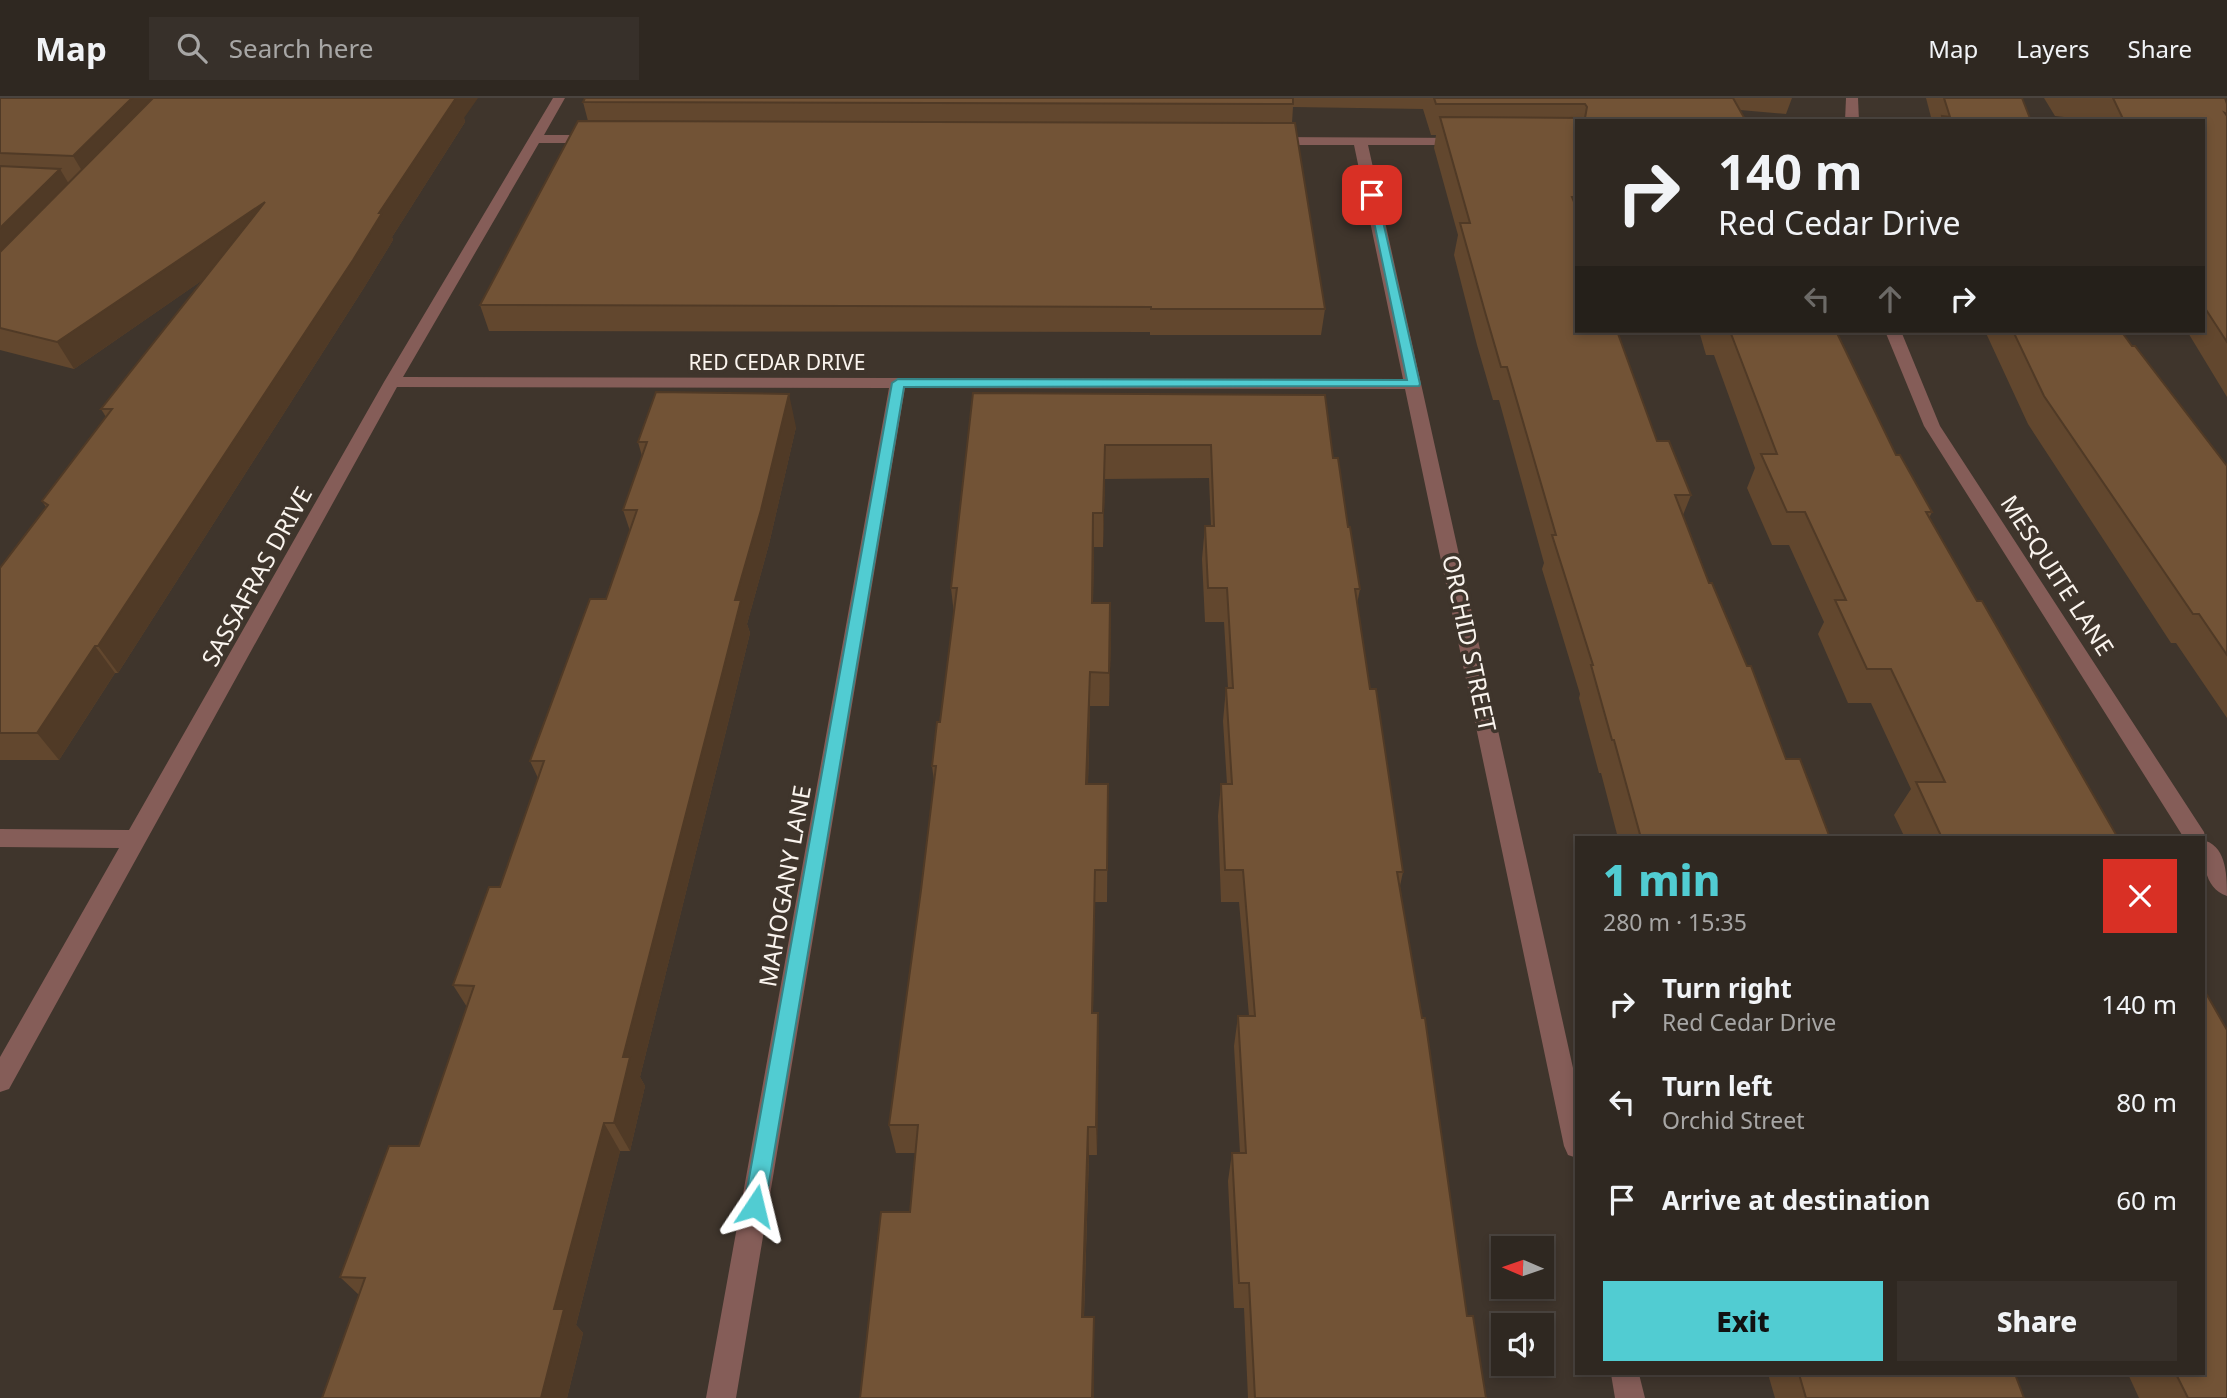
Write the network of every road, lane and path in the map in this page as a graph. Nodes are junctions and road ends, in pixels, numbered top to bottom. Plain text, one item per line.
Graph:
1 (559, 98) edge
2 (1852, 98) edge
3 (1852, 119) edge
4 (536, 139) junction
5 (606, 139) edge
6 (1248, 141) edge
7 (1360, 141) junction
8 (1482, 141) edge
9 (1894, 333) edge
10 (392, 382) junction
11 (898, 383) junction
12 (1414, 384) junction
13 (2195, 836) edge
14 (0, 838) edge
15 (136, 839) junction
16 (2205, 852) edge
17 (2227, 887) edge
18 (0, 1081) edge
19 (1575, 1137) edge
20 (1625, 1375) edge
21 (721, 1398) edge
22 (1630, 1398) edge

1 - 4 street, SASSAFRAS DRIVE
2 - 3 street
4 - 5 street
4 - 10 street, SASSAFRAS DRIVE
6 - 7 street
7 - 8 street
7 - 12 street, ORCHID STREET
9 - 13 street, MESQUITE LANE
10 - 11 street, RED CEDAR DRIVE
10 - 15 street, SASSAFRAS DRIVE
11 - 12 street, RED CEDAR DRIVE
11 - 21 street, MAHOGANY LANE
12 - 19 street, ORCHID STREET
14 - 15 street
15 - 18 street, SASSAFRAS DRIVE
16 - 17 street
20 - 22 street

